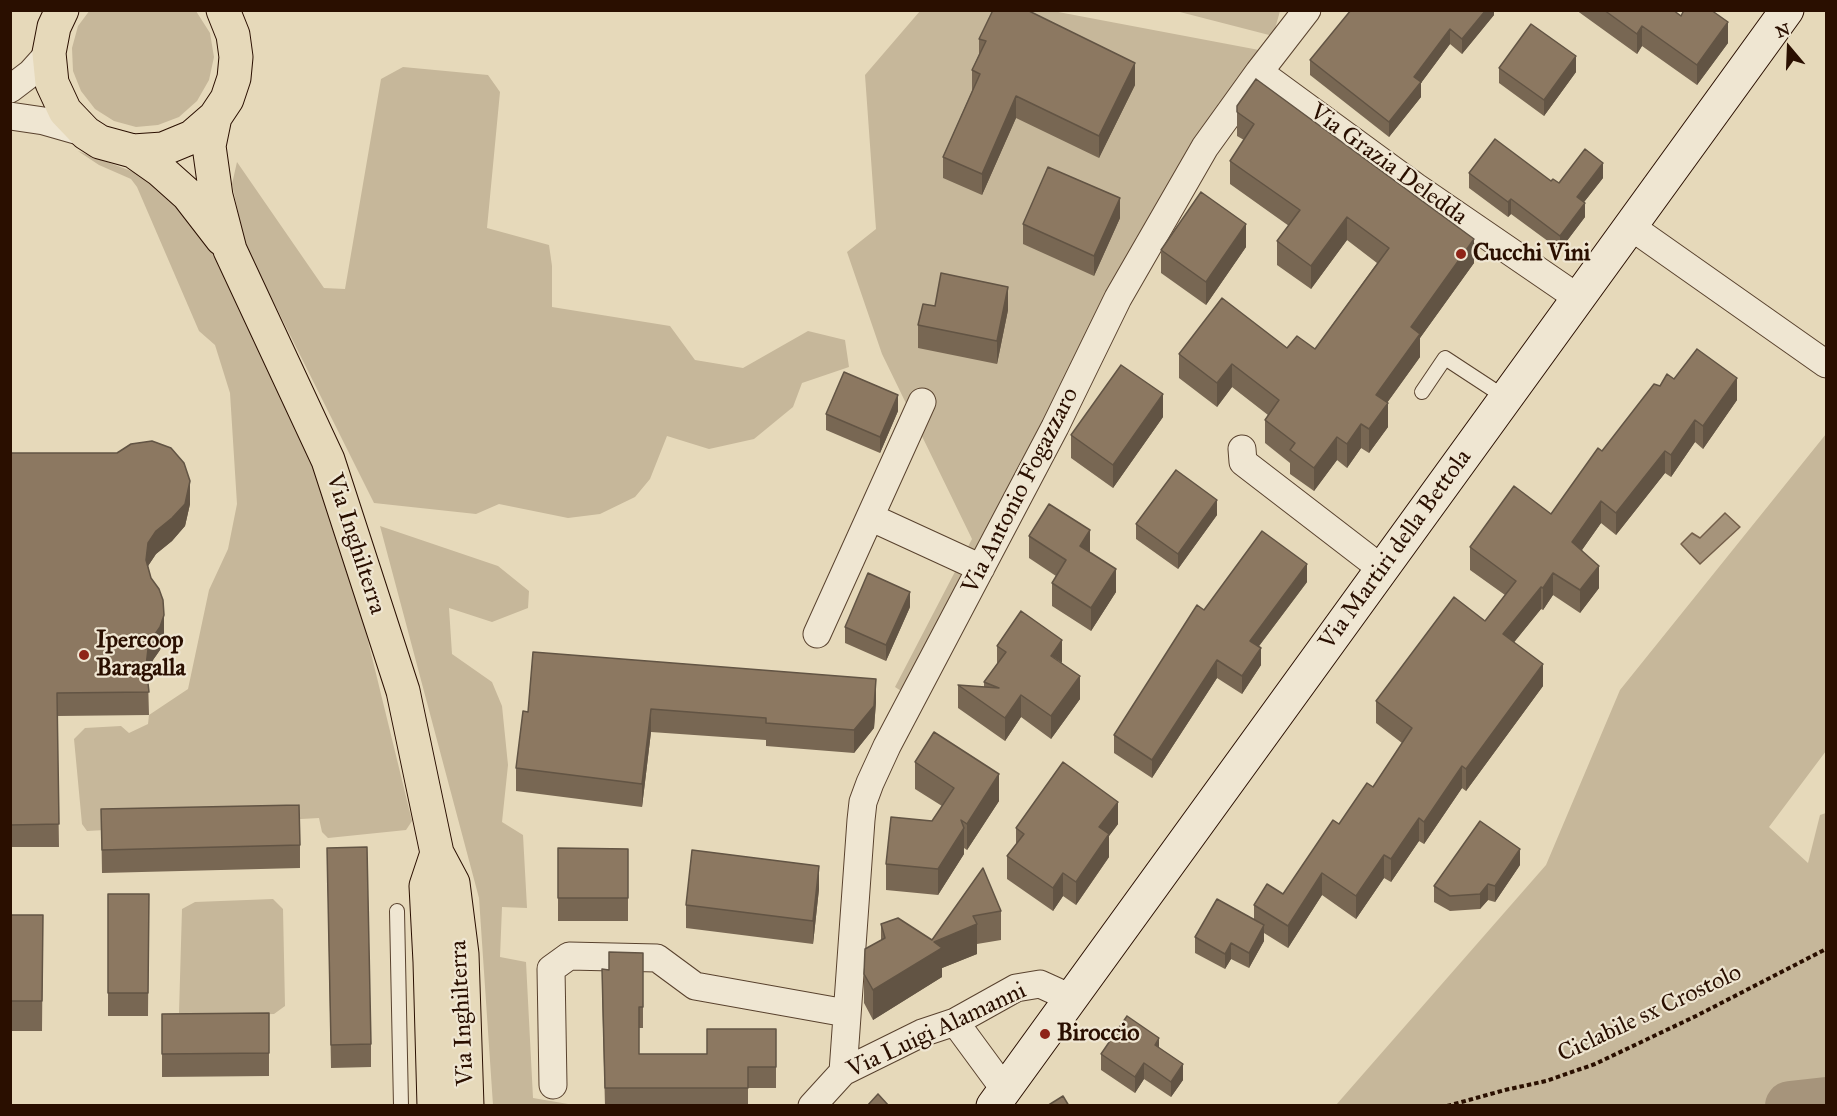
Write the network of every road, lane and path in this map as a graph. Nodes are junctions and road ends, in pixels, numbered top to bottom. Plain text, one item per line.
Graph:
1 (63, 10) edge
2 (223, 10) edge
3 (1307, 10) edge
4 (1786, 10) edge
5 (49, 52) junction
6 (1259, 72) junction
7 (10, 89) edge
8 (10, 116) edge
9 (215, 117) junction
10 (86, 133) junction
11 (132, 151) junction
12 (1630, 226) junction
13 (230, 250) junction
14 (1578, 298) junction
15 (1827, 364) edge
16 (1422, 392) dead end
17 (1506, 398) junction
18 (922, 402) dead end
19 (1242, 449) dead end
20 (870, 517) junction
21 (981, 568) junction
22 (1382, 569) junction
23 (816, 634) dead end
24 (436, 852) junction
25 (397, 911) dead end
26 (1827, 949) edge
27 (1071, 998) junction
28 (846, 1013) junction
29 (955, 1022) junction
30 (843, 1072) junction
31 (553, 1084) dead end
32 (999, 1098) edge
33 (401, 1106) edge
34 (434, 1106) edge
35 (467, 1106) edge
36 (812, 1106) edge
37 (1447, 1106) edge

1 - 5 main road, Via Inghilterra
2 - 9 main road, Via Inghilterra
3 - 6 street, Via Antonio Fogazzaro
4 - 12 main road, Via Martiri della Bettola
5 - 7 street
5 - 10 main road, Via Inghilterra
6 - 14 street, Via Grazia Deledda
6 - 21 street, Via Antonio Fogazzaro
8 - 10 street
9 - 11 main road, Via Inghilterra
9 - 13 main road, Via Inghilterra
10 - 11 main road, Via Inghilterra
11 - 13 main road, Via Inghilterra
12 - 14 main road, Via Martiri della Bettola
12 - 15 street
13 - 24 main road, Via Inghilterra
14 - 17 main road, Via Martiri della Bettola
16 - 17 lane
17 - 22 main road, Via Martiri della Bettola
18 - 20 street
19 - 22 street
20 - 21 street
20 - 23 street
21 - 28 street, Via Antonio Fogazzaro
22 - 27 main road, Via Martiri della Bettola
24 - 34 main road, Via Inghilterra
24 - 35 main road, Via Inghilterra
25 - 33 lane
26 - 37 path, Ciclabile sx Crostolo
27 - 29 street, Via Luigi Alamanni
27 - 32 main road, Via Martiri della Bettola
28 - 30 street, Via Antonio Fogazzaro
28 - 31 street
29 - 30 street, Via Luigi Alamanni
29 - 32 street, Via Martiri della Bettola
30 - 36 street, Via Luigi Alamanni

